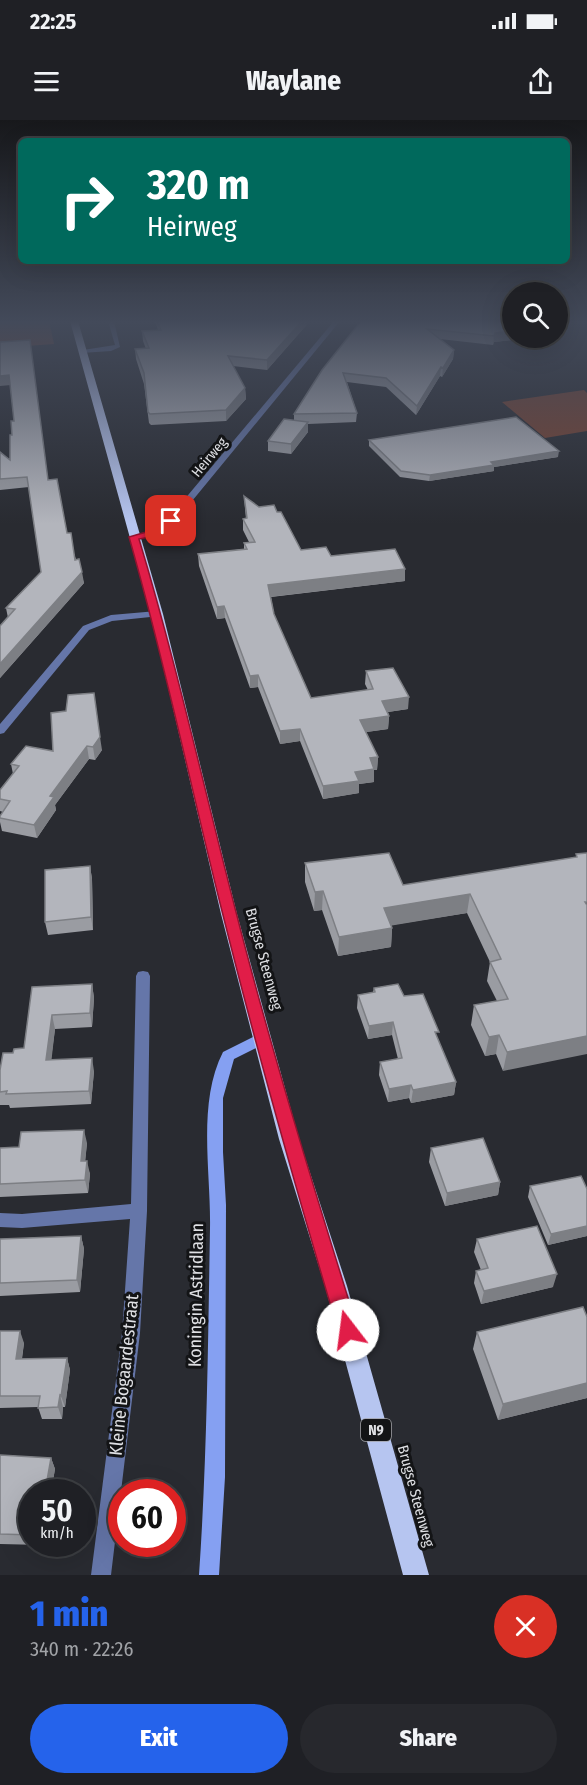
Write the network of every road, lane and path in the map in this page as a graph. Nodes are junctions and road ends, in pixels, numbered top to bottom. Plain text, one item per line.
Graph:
1 (92, 389) edge
2 (281, 389) edge
3 (134, 537) junction
4 (157, 614) junction
5 (0, 731) edge
6 (143, 976) dead end
7 (263, 1038) junction
8 (139, 1211) junction
9 (0, 1220) edge
10 (101, 1575) edge
11 (209, 1575) edge
12 (416, 1575) edge

1 - 3 main road, Brugse Steenweg / N9
2 - 3 street, Heirweg
3 - 4 main road, Brugse Steenweg / N9
4 - 5 street
4 - 7 main road, Brugse Steenweg / N9
6 - 8 street, Kleine Bogaardestraat
7 - 11 main road, Koningin Astridlaan
7 - 12 main road, Brugse Steenweg / N9
8 - 9 street
8 - 10 street, Kleine Bogaardestraat

